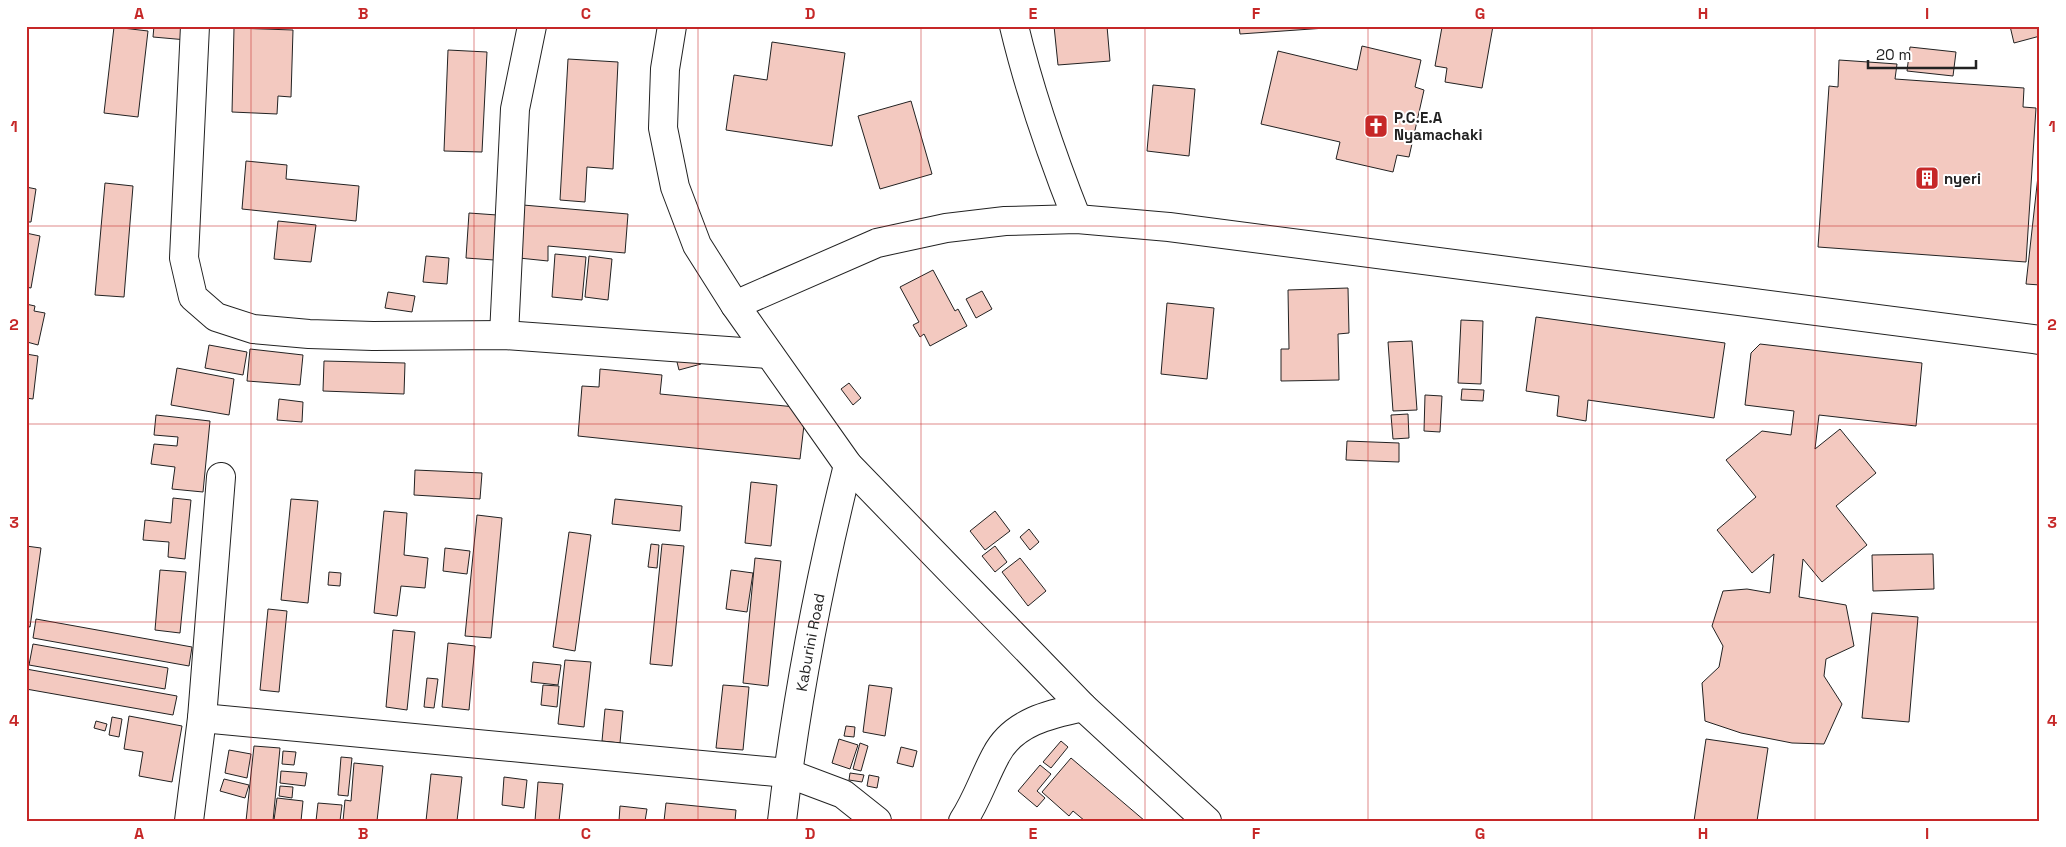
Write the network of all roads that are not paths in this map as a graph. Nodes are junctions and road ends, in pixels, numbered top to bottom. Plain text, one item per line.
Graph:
1 (195, 26) edge
2 (672, 26) edge
3 (1014, 26) edge
4 (526, 27) edge
5 (1077, 219) junction
6 (734, 305) junction
7 (504, 335) junction
8 (2040, 340) edge
9 (769, 354) junction
10 (848, 465) junction
11 (221, 477) dead end
12 (1084, 707) junction
13 (202, 718) junction
14 (788, 773) junction
15 (189, 821) edge
16 (782, 821) edge
17 (877, 821) edge
18 (963, 821) edge
19 (1208, 821) edge

1 - 7 street
2 - 6 street
3 - 5 street
4 - 7 street
5 - 6 street
5 - 8 street
6 - 9 street
7 - 9 street
9 - 10 street
10 - 12 street
10 - 14 street, Kaburini Road
11 - 13 street
12 - 18 street
12 - 19 street
13 - 14 street
13 - 15 street
14 - 16 street, Kaburini Road
14 - 17 street

